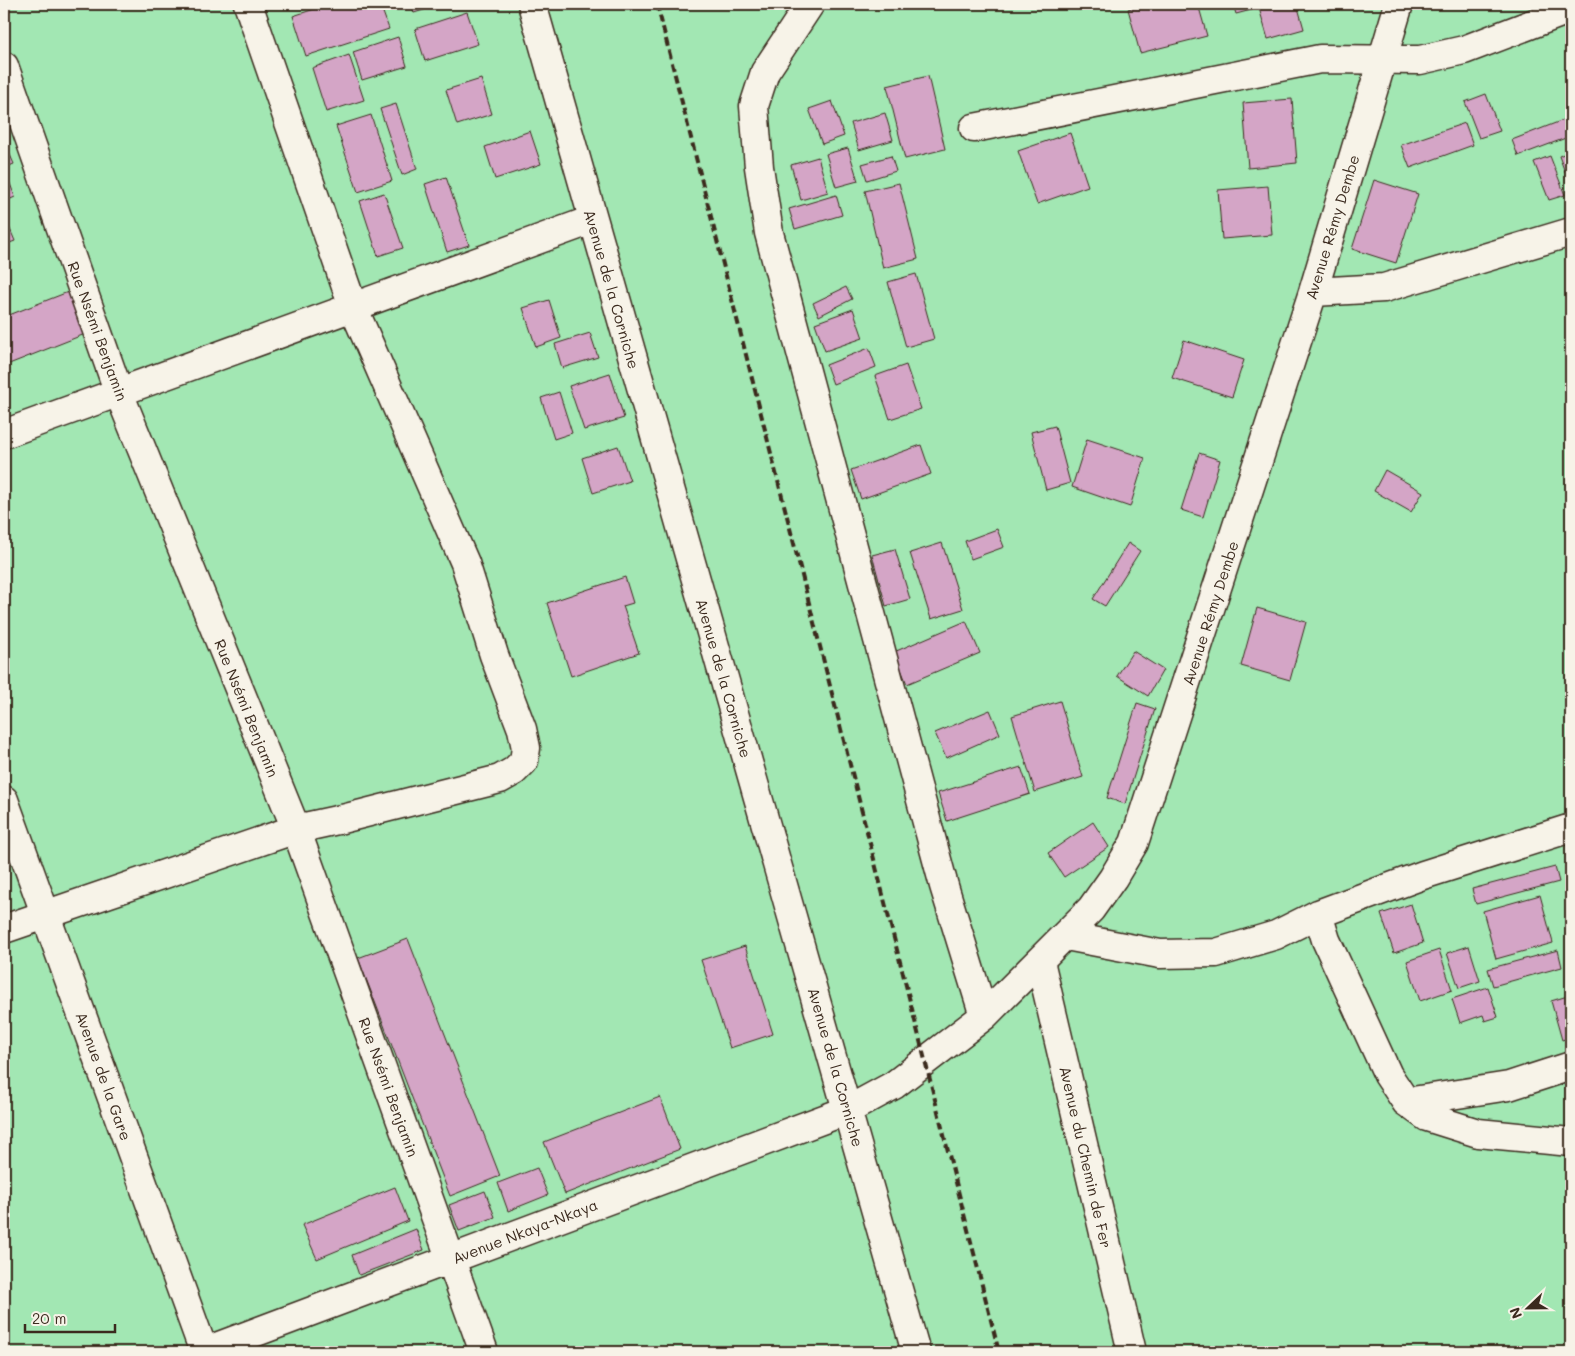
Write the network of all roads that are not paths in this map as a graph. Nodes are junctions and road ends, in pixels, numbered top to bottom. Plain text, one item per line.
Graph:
1 (248, 4) edge
2 (532, 4) edge
3 (810, 4) edge
4 (1399, 4) edge
5 (1571, 9) edge
6 (1382, 60) junction
7 (4, 66) edge
8 (974, 128) dead end
9 (592, 220) junction
10 (1571, 232) edge
11 (1313, 292) junction
12 (354, 307) junction
13 (119, 393) junction
14 (4, 434) edge
15 (4, 800) edge
16 (1571, 828) edge
17 (296, 829) junction
18 (46, 914) junction
19 (1318, 914) junction
20 (4, 929) edge
21 (1066, 936) junction
22 (1040, 961) junction
23 (984, 1016) junction
24 (1571, 1066) edge
25 (1406, 1102) junction
26 (848, 1110) junction
27 (1571, 1142) edge
28 (451, 1259) junction
29 (204, 1352) edge
30 (484, 1352) edge
31 (916, 1352) edge
32 (1132, 1352) edge

1 - 12 street
2 - 9 street, Avenue de la Corniche
3 - 23 street
4 - 6 street, Avenue Rémy Dembe
5 - 6 street
6 - 8 street
6 - 11 street, Avenue Rémy Dembe
7 - 13 street, Rue Nsémi Benjamin
9 - 12 street
9 - 26 street, Avenue de la Corniche
10 - 11 street
11 - 21 street, Avenue Rémy Dembe
12 - 13 street
12 - 17 street
13 - 14 street
13 - 17 street, Rue Nsémi Benjamin
15 - 18 street, Avenue de la Gare
16 - 19 street
17 - 18 street
17 - 28 street, Rue Nsémi Benjamin
18 - 20 street
18 - 29 street, Avenue de la Gare
19 - 21 street
19 - 25 street
21 - 22 street, Avenue Rémy Dembe
22 - 23 street, Avenue Rémy Dembe
22 - 32 street, Avenue du Chemin de Fer
23 - 26 street, Avenue Rémy Dembe
24 - 25 street
25 - 27 street
26 - 28 street, Avenue Nkaya-Nkaya
26 - 31 street, Avenue de la Corniche
28 - 29 street, Avenue Nkaya-Nkaya
28 - 30 street, Rue Nsémi Benjamin

